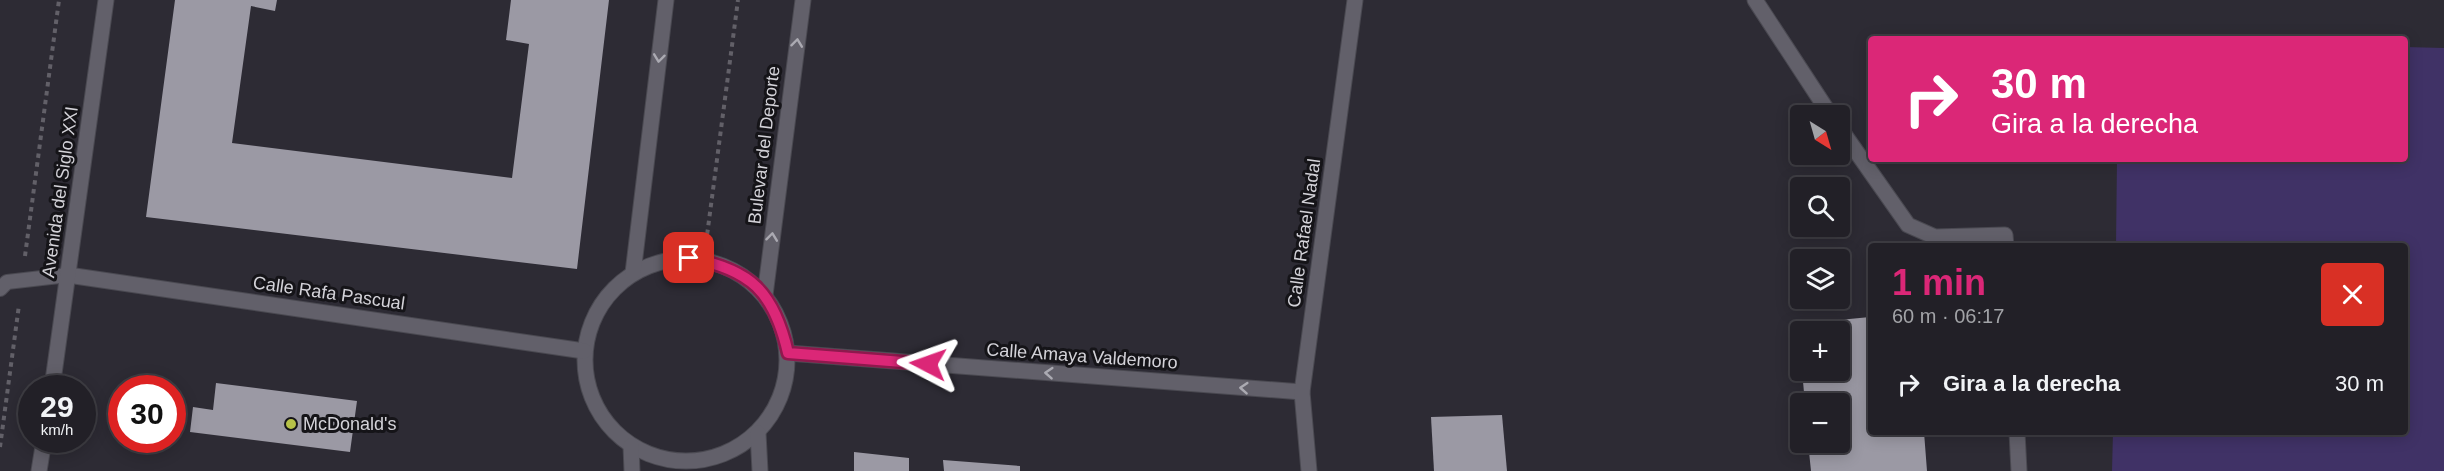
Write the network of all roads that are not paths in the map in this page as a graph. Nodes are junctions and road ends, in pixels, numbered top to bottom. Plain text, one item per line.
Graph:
1 (106, 0) edge
2 (666, 0) edge
3 (803, 0) edge
4 (1355, 0) edge
5 (1755, 0) edge
6 (1824, 105) edge
7 (1850, 143) edge
8 (2006, 243) edge
9 (633, 273) junction
10 (68, 274) junction
11 (0, 289) edge
12 (765, 295) junction
13 (584, 351) junction
14 (788, 353) junction
15 (54, 375) edge
16 (1302, 392) junction
17 (758, 433) junction
18 (2017, 435) edge
19 (631, 446) junction
20 (42, 453) edge
21 (696, 466) edge
22 (39, 471) edge
23 (632, 471) edge
24 (760, 471) edge
25 (1309, 471) edge
26 (2019, 471) edge

1 - 10 street, Avenida del Siglo XXI
2 -> 9 street
12 -> 3 street, Bulevar del Deporte
4 - 16 street, Calle Rafael Nadal
5 - 6 street
7 - 8 street
9 - 12 street
9 - 13 street
10 - 11 lane
10 - 13 street, Calle Rafa Pascual
10 - 15 street, Avenida del Siglo XXI
12 - 14 street
13 - 19 street
16 -> 14 street, Calle Amaya Valdemoro
14 - 17 street
16 - 25 street, Calle Rafael Nadal
17 - 21 street
17 - 24 street
18 - 26 street
19 - 21 street
19 - 23 street
20 - 22 street

